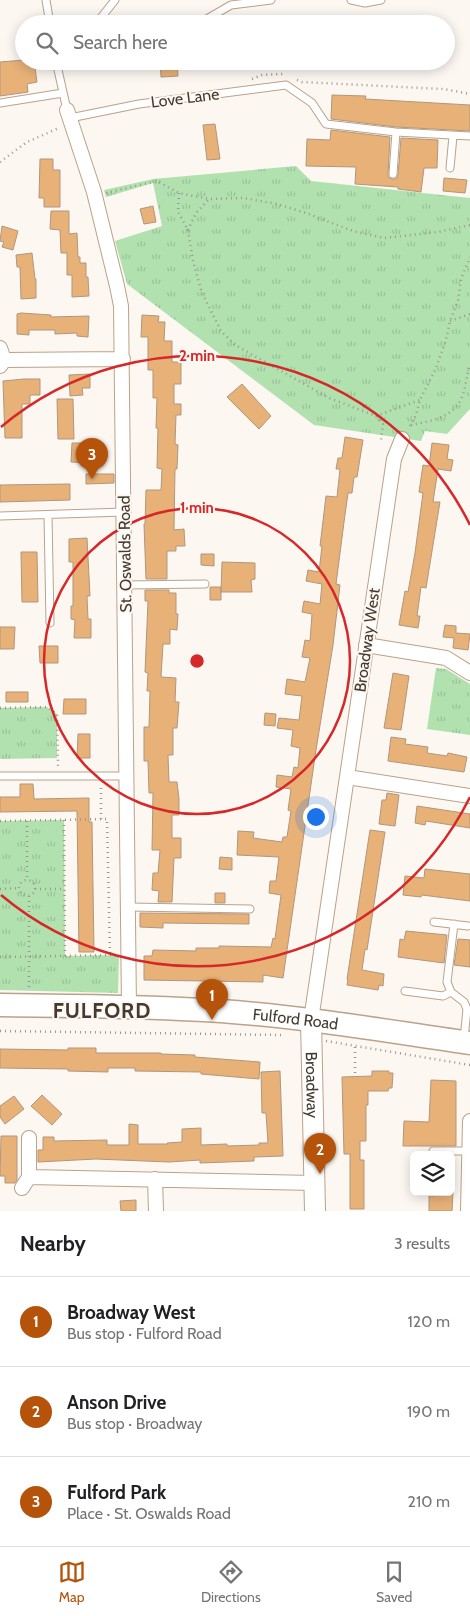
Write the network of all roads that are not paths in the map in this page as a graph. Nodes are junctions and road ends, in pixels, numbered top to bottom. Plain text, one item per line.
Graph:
1 (46, 0) edge
2 (115, 0) edge
3 (271, 0) edge
4 (351, 0) edge
5 (381, 0) edge
6 (48, 15) edge
7 (103, 15) edge
8 (214, 15) edge
9 (59, 70) edge
10 (63, 93) junction
11 (0, 103) edge
12 (69, 117) junction
13 (396, 132) junction
14 (453, 136) junction
15 (470, 136) edge
16 (450, 168) dead end
17 (393, 174) dead end
18 (1, 358) edge
19 (123, 359) junction
20 (402, 439) road end
21 (124, 512) junction
22 (48, 515) junction
23 (0, 516) edge
24 (205, 584) dead end
25 (125, 585) junction
26 (50, 623) dead end
27 (366, 645) junction
28 (470, 672) edge
29 (0, 776) edge
30 (127, 776) junction
31 (347, 777) junction
32 (470, 796) edge
33 (128, 907) junction
34 (250, 909) dead end
35 (434, 922) dead end
36 (454, 924) junction
37 (468, 926) dead end
38 (405, 991) dead end
39 (451, 992) junction
40 (0, 1005) edge
41 (129, 1006) junction
42 (311, 1029) junction
43 (467, 1042) edge
44 (470, 1121) edge
45 (29, 1138) dead end
46 (455, 1151) edge
47 (469, 1151) edge
48 (155, 1179) junction
49 (314, 1183) junction
50 (156, 1211) edge
51 (316, 1211) edge
52 (468, 1211) edge

1 - 6 lane
2 - 7 lane
3 - 8 lane
4 - 5 lane
9 - 10 lane
10 - 11 lane
10 - 12 lane
12 - 13 lane, Love Lane
12 - 19 street, St. Oswalds Road
13 - 14 lane
13 - 17 lane
14 - 15 lane
14 - 16 lane
18 - 19 street
19 - 21 street, St. Oswalds Road
20 - 27 street, Broadway West
21 - 22 lane
21 - 25 street, St. Oswalds Road
22 - 23 lane
22 - 26 lane
24 - 25 lane
25 - 30 street, St. Oswalds Road
27 - 28 street
27 - 31 street, Broadway West
29 - 30 lane
30 - 33 street, St. Oswalds Road
31 - 32 street
31 - 42 street, Broadway West
33 - 34 lane
33 - 41 street, St. Oswalds Road
35 - 36 lane
36 - 37 lane
36 - 39 lane
38 - 39 lane
39 - 43 lane
40 - 41 main road, Fulford Road
41 - 42 main road, Fulford Road
42 - 43 main road, Fulford Road
42 - 49 street, Broadway
44 - 47 street
45 - 48 street
46 - 47 lane
47 - 52 street
48 - 49 street
48 - 50 street
49 - 51 street, Broadway

